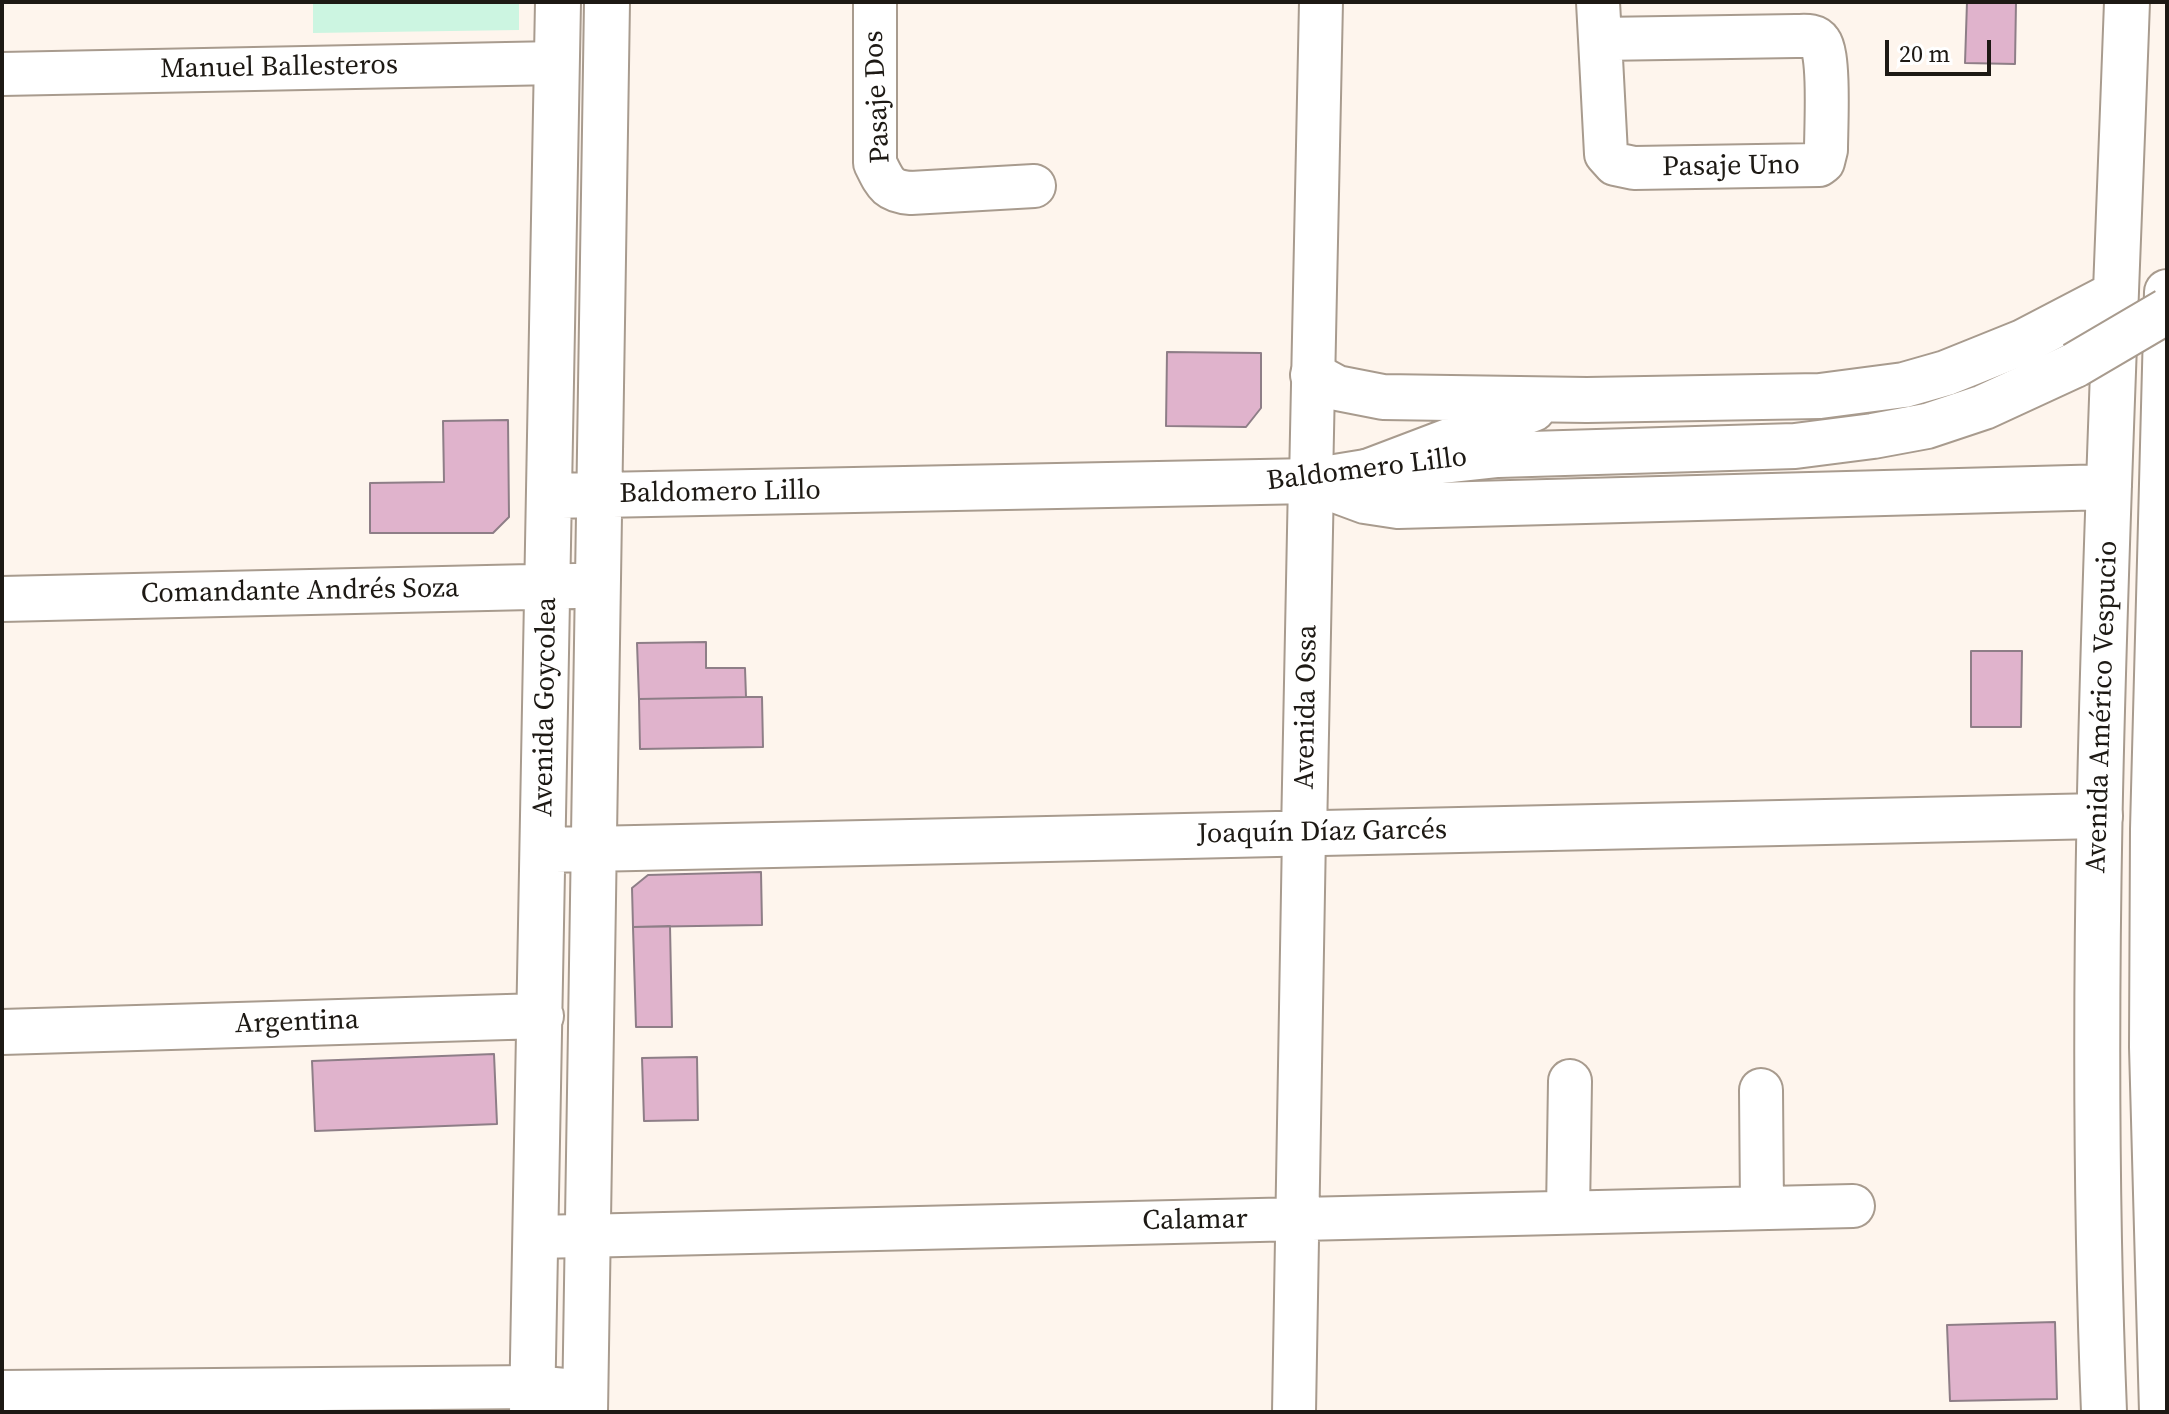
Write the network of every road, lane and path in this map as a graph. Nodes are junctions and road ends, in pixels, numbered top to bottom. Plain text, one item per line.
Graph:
1 (558, 2) edge
2 (607, 2) edge
3 (875, 2) edge
4 (1321, 2) edge
5 (2127, 2) edge
6 (1599, 21) edge
7 (557, 63) junction
8 (2, 74) edge
9 (1034, 186) dead end
10 (2167, 292) edge
11 (2115, 294) junction
12 (2167, 311) edge
13 (1313, 375) junction
14 (1587, 400) junction
15 (1367, 472) junction
16 (1311, 481) junction
17 (2109, 487) junction
18 (549, 496) junction
19 (600, 496) junction
20 (599, 585) junction
21 (548, 586) junction
22 (2, 599) edge
23 (2100, 816) junction
24 (1304, 834) junction
25 (593, 849) junction
26 (544, 850) junction
27 (591, 1014) junction
28 (541, 1016) junction
29 (2, 1032) edge
30 (1570, 1081) dead end
31 (1761, 1090) dead end
32 (1853, 1206) dead end
33 (1762, 1208) junction
34 (1568, 1212) junction
35 (1296, 1219) junction
36 (588, 1235) junction
37 (537, 1237) junction
38 (2, 1392) edge
39 (532, 1400) edge
40 (586, 1402) edge
41 (1294, 1412) edge
42 (2104, 1412) edge
43 (2162, 1412) edge

1 - 7 main road, Avenida Goycolea
2 - 19 main road, Avenida Goycolea
3 - 9 street, Pasaje Dos
4 - 13 street, Avenida Ossa
5 - 11 main road, Avenida Américo Vespucio
6 - 6 street, Pasaje Uno
7 - 8 street, Manuel Ballesteros
7 - 18 main road, Avenida Goycolea
10 - 43 main road
11 - 14 main road
11 - 17 main road, Avenida Américo Vespucio
12 - 15 main road, Baldomero Lillo, bridge
13 - 14 main road
13 - 16 street, Avenida Ossa
14 - 15 main road
15 - 16 main road, Baldomero Lillo
16 - 17 main road
16 - 19 main road, Baldomero Lillo
16 - 24 main road, Avenida Ossa
17 - 23 main road, Avenida Américo Vespucio
18 - 19 main road, Baldomero Lillo
18 - 21 main road, Avenida Goycolea
19 - 20 main road, Avenida Goycolea
20 - 21 main road, Comandante Andrés Soza
20 - 25 main road, Avenida Goycolea
21 - 22 main road, Comandante Andrés Soza
21 - 26 main road, Avenida Goycolea
23 - 24 main road, Joaquín Díaz Garcés
23 - 42 main road, Avenida Américo Vespucio
24 - 25 main road, Joaquín Díaz Garcés
24 - 35 street, Avenida Ossa
25 - 26 main road, Joaquín Díaz Garcés
25 - 27 main road, Avenida Goycolea
26 - 28 main road, Avenida Goycolea
27 - 28 street, Argentina
27 - 36 main road, Avenida Goycolea
28 - 29 main road, Argentina
28 - 37 main road, Avenida Goycolea
30 - 34 street
31 - 33 street
32 - 33 street, Calamar
33 - 34 street, Calamar
34 - 35 street, Calamar
35 - 36 street, Calamar
35 - 41 street, Avenida Ossa
36 - 37 street, Calamar
36 - 40 main road, Avenida Goycolea
37 - 39 main road, Avenida Goycolea
38 - 39 street
39 - 40 street

